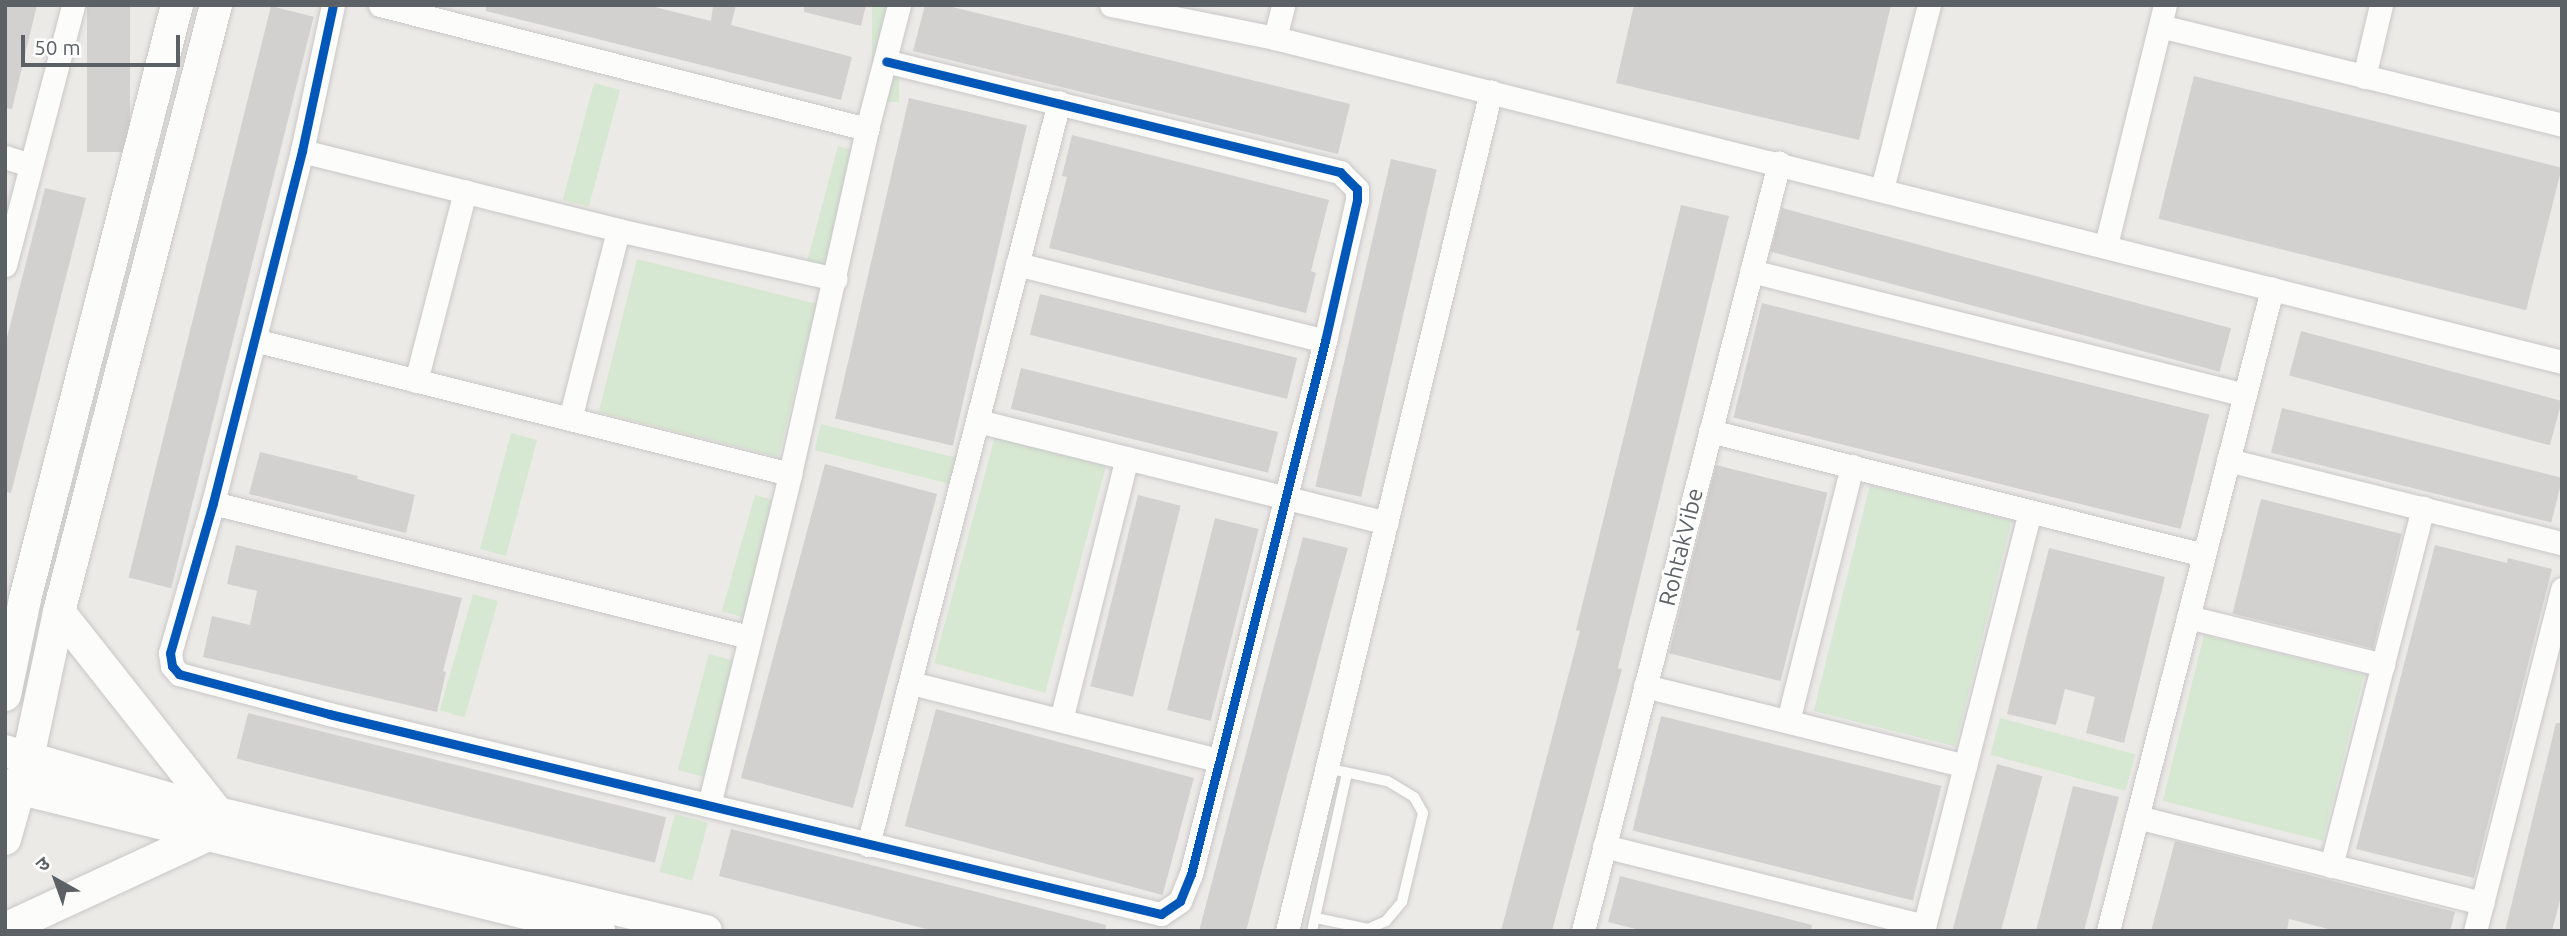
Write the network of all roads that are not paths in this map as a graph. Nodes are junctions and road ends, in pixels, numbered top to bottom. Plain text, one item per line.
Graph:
1 (73, 5) edge
2 (177, 5) edge
3 (216, 5) edge
4 (333, 5) edge
5 (380, 5) edge
6 (899, 5) edge
7 (1111, 5) edge
8 (1283, 5) edge
9 (1928, 5) edge
10 (2381, 5) edge
11 (2163, 15) edge
12 (1275, 38) junction
13 (886, 61) junction
14 (2364, 77) junction
15 (1491, 92) junction
16 (1059, 102) junction
17 (2562, 125) edge
18 (867, 130) junction
19 (302, 151) junction
20 (5, 157) edge
21 (1779, 163) junction
22 (30, 165) junction
23 (1882, 189) junction
24 (465, 191) junction
25 (618, 230) junction
26 (2106, 245) junction
27 (1017, 264) junction
28 (5, 265) edge
29 (1751, 271) junction
30 (836, 279) junction
31 (2272, 289) junction
32 (254, 340) junction
33 (1325, 341) junction
34 (2562, 362) edge
35 (416, 381) junction
36 (2245, 394) junction
37 (570, 419) junction
38 (978, 421) junction
39 (1710, 431) junction
40 (1127, 458) junction
41 (2228, 460) junction
42 (1852, 466) junction
43 (790, 474) junction
44 (1284, 498) junction
45 (213, 503) junction
46 (2423, 508) junction
47 (2030, 511) junction
48 (1386, 523) junction
49 (2562, 543) edge
50 (2204, 555) junction
51 (2562, 589) edge
52 (16, 599) edge
53 (59, 612) junction
54 (2188, 617) junction
55 (749, 637) junction
56 (2383, 665) junction
57 (911, 683) junction
58 (1645, 686) junction
59 (5, 695) edge
60 (1061, 720) junction
61 (1788, 721) junction
62 (17, 755) edge
63 (1217, 760) junction
64 (1965, 766) junction
65 (1337, 770) junction
66 (12, 786) edge
67 (709, 805) junction
68 (2137, 817) junction
69 (213, 824) junction
70 (5, 839) edge
71 (868, 845) junction
72 (1604, 846) junction
73 (2331, 866) junction
74 (2482, 903) junction
75 (1315, 918) junction
76 (1923, 928) edge
77 (15, 929) edge
78 (598, 931) edge
79 (706, 931) edge
80 (1287, 931) edge
81 (1312, 931) edge
82 (1583, 931) edge
83 (2108, 931) edge
84 (2475, 931) edge

1 - 22 street
2 - 52 main road
3 - 53 main road
4 - 19 street
5 - 18 street
6 - 13 street
7 - 12 street
8 - 12 street
9 - 23 street
10 - 14 street
11 - 14 street
11 - 26 street
12 - 15 street
13 - 16 street
13 - 18 street
14 - 17 street
15 - 21 street
15 - 48 street
16 - 27 street
16 - 33 street
18 - 30 street
19 - 24 street
19 - 32 street
20 - 22 street
21 - 23 street
21 - 29 street, RohtakVibe
22 - 28 street
23 - 26 street
24 - 25 street
24 - 35 street
25 - 30 street
25 - 37 street
26 - 31 street
27 - 33 street
27 - 38 street
29 - 36 street
29 - 39 street, RohtakVibe
30 - 43 street
31 - 34 street
31 - 36 street
32 - 35 street
32 - 45 street
33 - 44 street
35 - 37 street
36 - 41 street
37 - 43 street
38 - 40 street
38 - 57 street
39 - 42 street
39 - 58 street, RohtakVibe
40 - 44 street
40 - 60 street
41 - 46 street
41 - 50 street
42 - 47 street
42 - 61 street
43 - 55 street
44 - 48 street
44 - 63 street
45 - 55 street
45 - 67 street
46 - 49 street
46 - 56 street
47 - 50 street
47 - 64 street
48 - 65 street
50 - 54 street
51 - 74 street
52 - 59 main road
53 - 62 main road
53 - 69 main road
54 - 56 street
54 - 68 street
55 - 67 street
56 - 73 street
57 - 60 street
57 - 71 street
58 - 61 street
58 - 72 street, RohtakVibe
60 - 63 street
61 - 64 street
62 - 66 main road
62 - 69 main road
63 - 71 street
64 - 76 street
65 - 75 lane
65 - 75 lane
65 - 80 street
66 - 69 main road
66 - 70 main road
67 - 71 street
68 - 73 street
68 - 83 street
69 - 77 main road
69 - 78 main road
69 - 79 main road
72 - 76 street
72 - 82 street, RohtakVibe
73 - 74 street
74 - 84 street
75 - 81 lane

